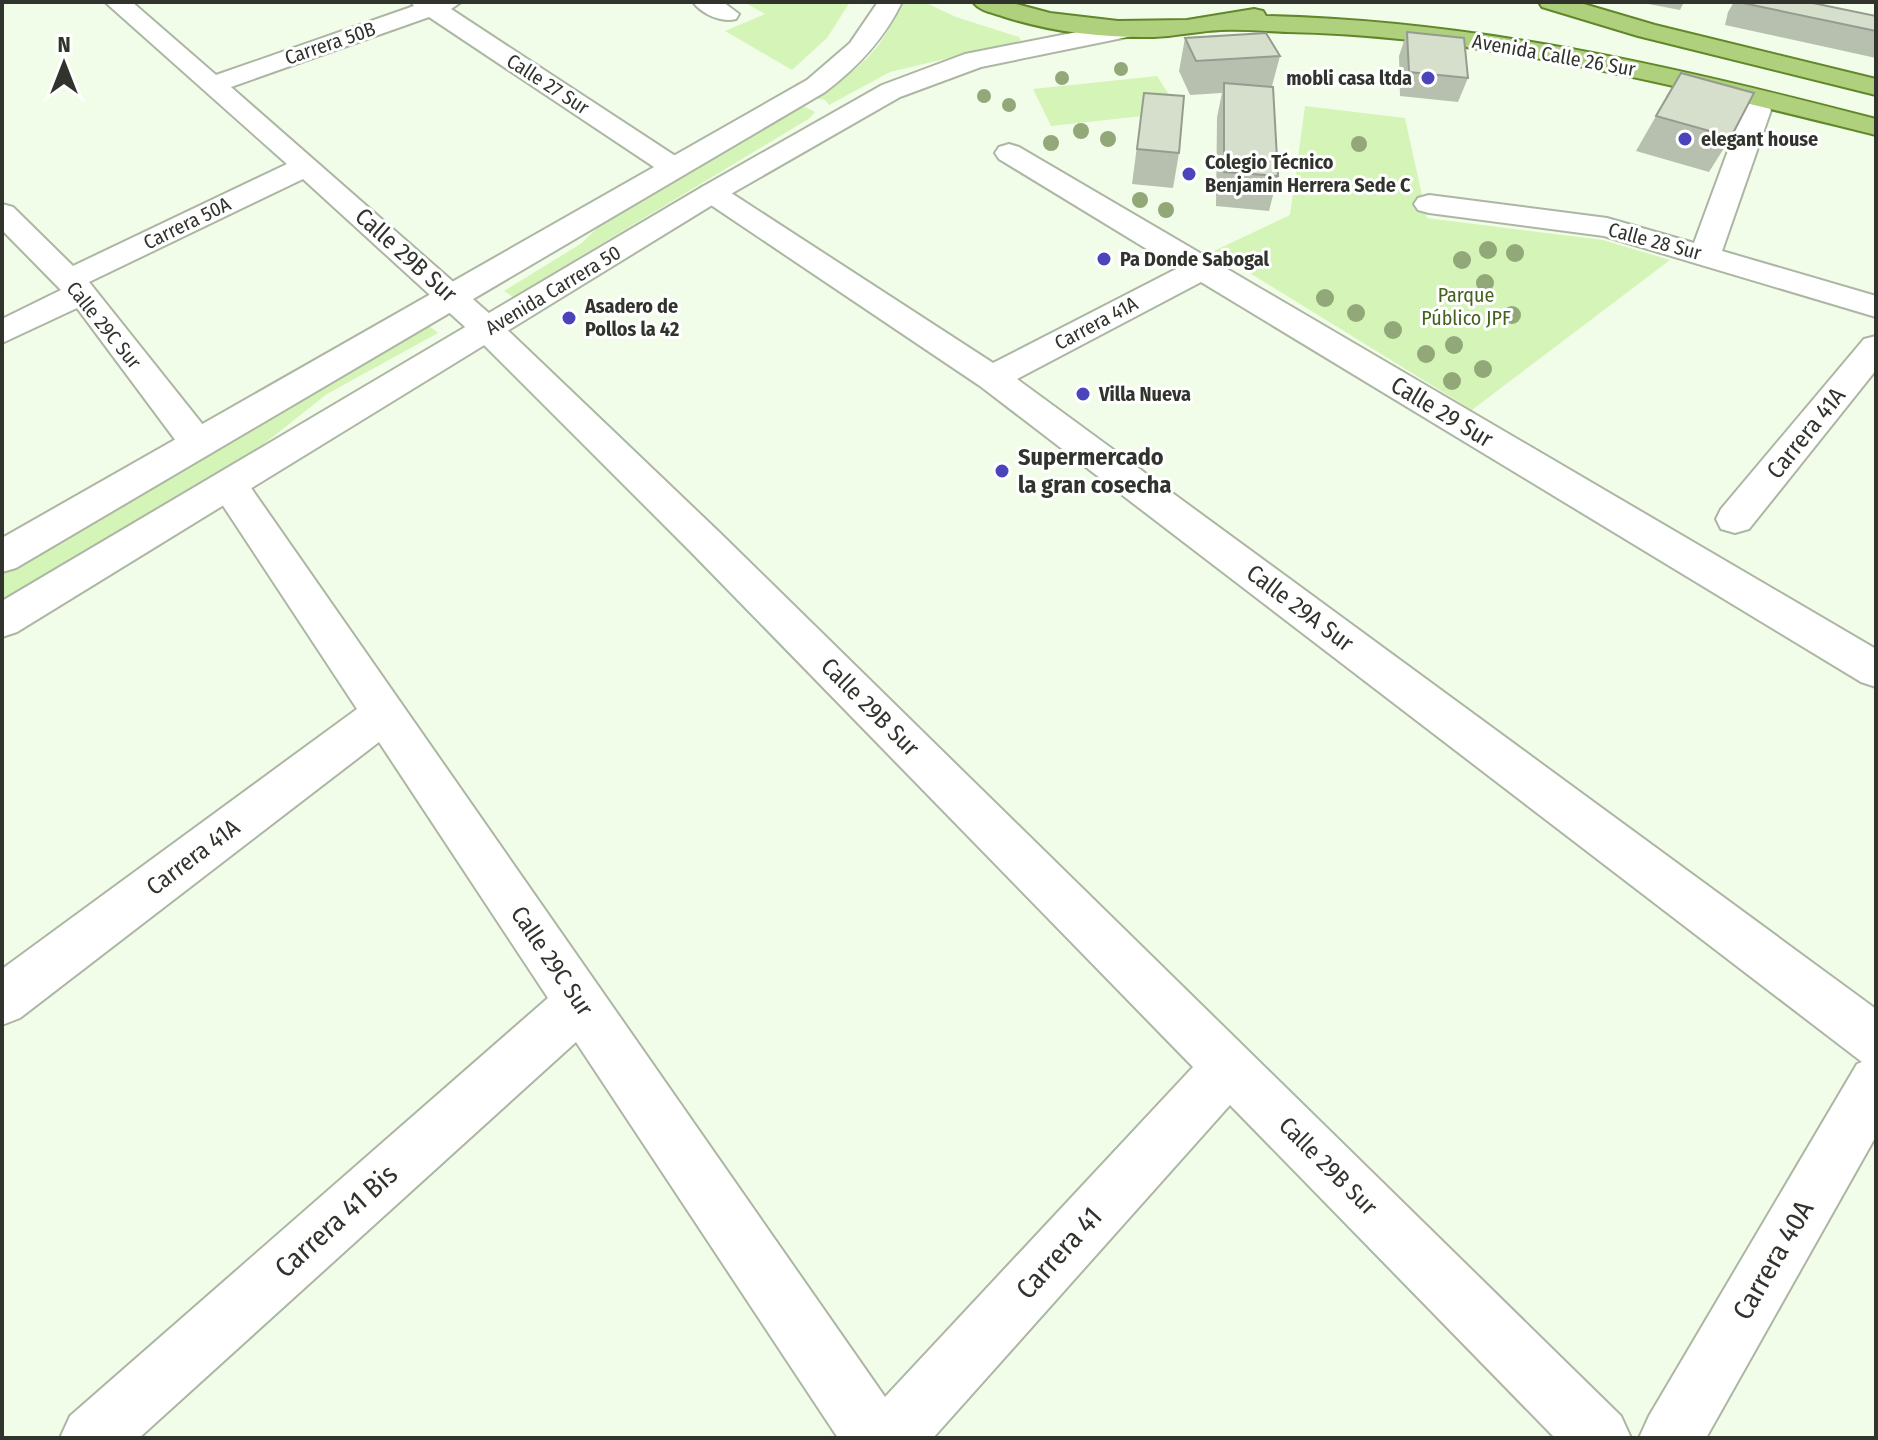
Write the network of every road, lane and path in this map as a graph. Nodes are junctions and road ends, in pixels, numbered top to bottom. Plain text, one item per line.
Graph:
1 (117, 2) edge
2 (705, 2) edge
3 (890, 2) edge
4 (985, 2) edge
5 (1294, 2) edge
6 (1551, 2) edge
7 (435, 4) edge
8 (727, 14) dead end
9 (1226, 23) junction
10 (1133, 29) junction
11 (212, 85) junction
12 (1876, 87) edge
13 (1757, 110) edge
14 (1876, 127) edge
15 (1009, 153) dead end
16 (306, 166) junction
17 (673, 167) junction
18 (712, 193) junction
19 (1429, 204) dead end
20 (2, 213) edge
21 (1705, 254) junction
22 (1201, 269) junction
23 (75, 286) junction
24 (452, 297) junction
25 (1876, 307) edge
26 (487, 329) junction
27 (2, 332) edge
28 (1876, 347) edge
29 (992, 378) junction
30 (198, 444) junction
31 (229, 485) junction
32 (1735, 519) dead end
33 (2, 557) edge
34 (2, 621) edge
35 (1876, 670) edge
36 (384, 713) junction
37 (2, 1000) edge
38 (581, 1003) junction
39 (1876, 1041) edge
40 (1229, 1067) junction
41 (1876, 1083) edge
42 (92, 1438) edge
43 (875, 1438) edge
44 (890, 1438) edge
45 (1599, 1438) edge
46 (1671, 1438) edge

1 - 11 street, Calle 29B Sur
2 - 8 street
3 - 17 street, Avenida Carrera 50
4 - 10 main road
5 - 9 main road
6 - 12 main road, Avenida Calle 26 Sur
7 - 11 street, Carrera 50B
7 - 17 street, Calle 27 Sur
9 - 10 main road
9 - 14 main road, Avenida Calle 26 Sur
10 - 18 street, Avenida Carrera 50
11 - 16 street, Calle 29B Sur
13 - 21 street
15 - 22 street, Calle 29 Sur
16 - 23 street, Carrera 50A
16 - 24 street, Calle 29B Sur
17 - 24 street, Avenida Carrera 50
18 - 26 street, Avenida Carrera 50
18 - 29 street, Calle 29A Sur
19 - 21 street, Calle 28 Sur
20 - 23 street, Calle 29C Sur
21 - 25 street, Calle 28 Sur
22 - 29 street, Carrera 41A
22 - 35 street, Calle 29 Sur
23 - 27 street, Carrera 50A
23 - 30 street, Calle 29C Sur
24 - 26 street, Calle 29B Sur
24 - 30 street, Avenida Carrera 50
26 - 31 street, Avenida Carrera 50
26 - 40 street, Calle 29B Sur
28 - 32 street, Carrera 41A
29 - 39 street, Calle 29A Sur
30 - 33 street, Avenida Carrera 50
31 - 34 street, Avenida Carrera 50
31 - 36 street, Calle 29C Sur
36 - 37 street, Carrera 41A
36 - 38 street, Calle 29C Sur
38 - 42 street, Carrera 41 Bis
38 - 43 street, Calle 29C Sur
40 - 44 street, Carrera 41
40 - 45 street, Calle 29B Sur
41 - 46 street, Carrera 40A

